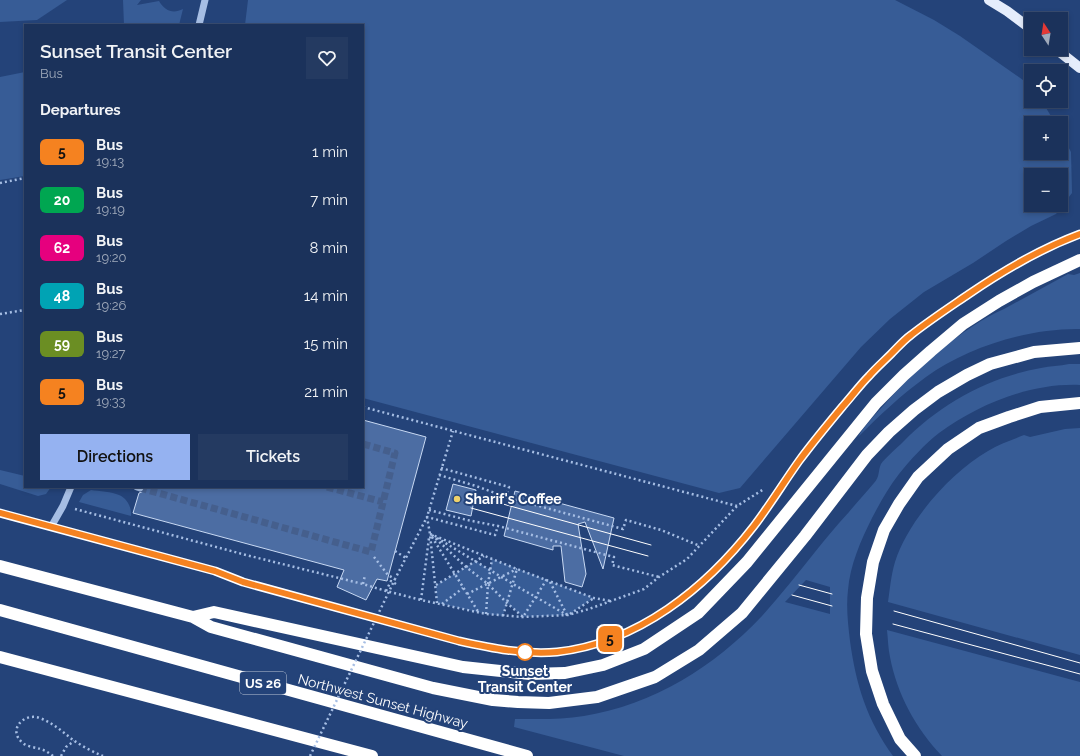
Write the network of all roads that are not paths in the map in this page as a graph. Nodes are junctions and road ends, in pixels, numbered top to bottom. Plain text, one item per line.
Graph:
1 (205, 0) edge
2 (989, 0) edge
3 (199, 24) edge
4 (1024, 24) edge
5 (1064, 56) edge
6 (1080, 69) edge
7 (1080, 234) edge
8 (1080, 260) edge
9 (1080, 348) edge
10 (1080, 403) edge
11 (71, 488) edge
12 (0, 513) edge
13 (51, 526) junction
14 (0, 566) edge
15 (0, 610) edge
16 (193, 617) junction
17 (0, 657) edge
18 (372, 756) edge
19 (527, 756) edge
20 (915, 756) edge

1 - 3 street
2 - 4 main road
5 - 6 main road
7 - 13 street
8 - 16 highway
9 - 16 highway
10 - 20 highway
11 - 13 street
12 - 13 street
14 - 16 highway
15 - 19 highway, Northwest Sunset Highway / US 26
17 - 18 highway

